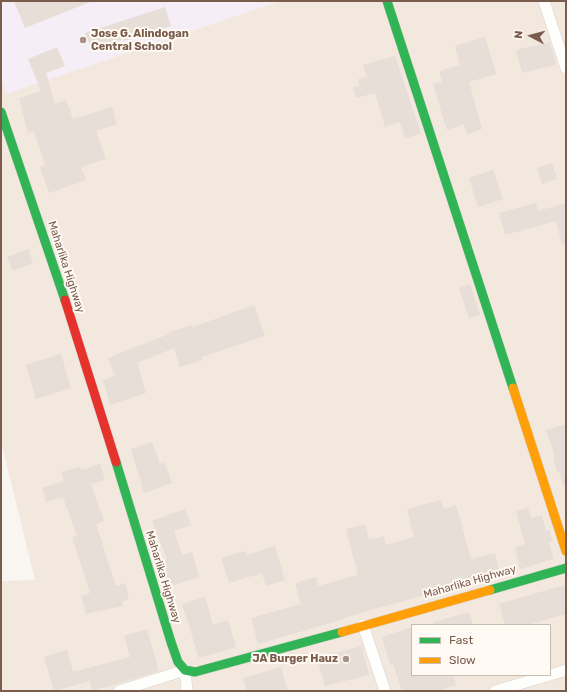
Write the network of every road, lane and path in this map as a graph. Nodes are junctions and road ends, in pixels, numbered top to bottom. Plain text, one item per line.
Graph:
1 (387, 1) edge
2 (544, 1) edge
3 (566, 68) edge
4 (1, 112) edge
5 (566, 551) edge
6 (566, 568) edge
7 (363, 625) junction
8 (185, 670) junction
9 (566, 670) edge
10 (551, 675) edge
11 (547, 676) edge
12 (119, 691) edge
13 (187, 691) edge
14 (385, 691) edge
15 (495, 691) edge

1 - 5 main road
2 - 3 street
4 - 8 main road, Maharlika Highway
6 - 7 main road, Maharlika Highway
7 - 8 main road, Maharlika Highway
7 - 14 street
8 - 12 street
8 - 13 street
9 - 10 street
11 - 15 street

